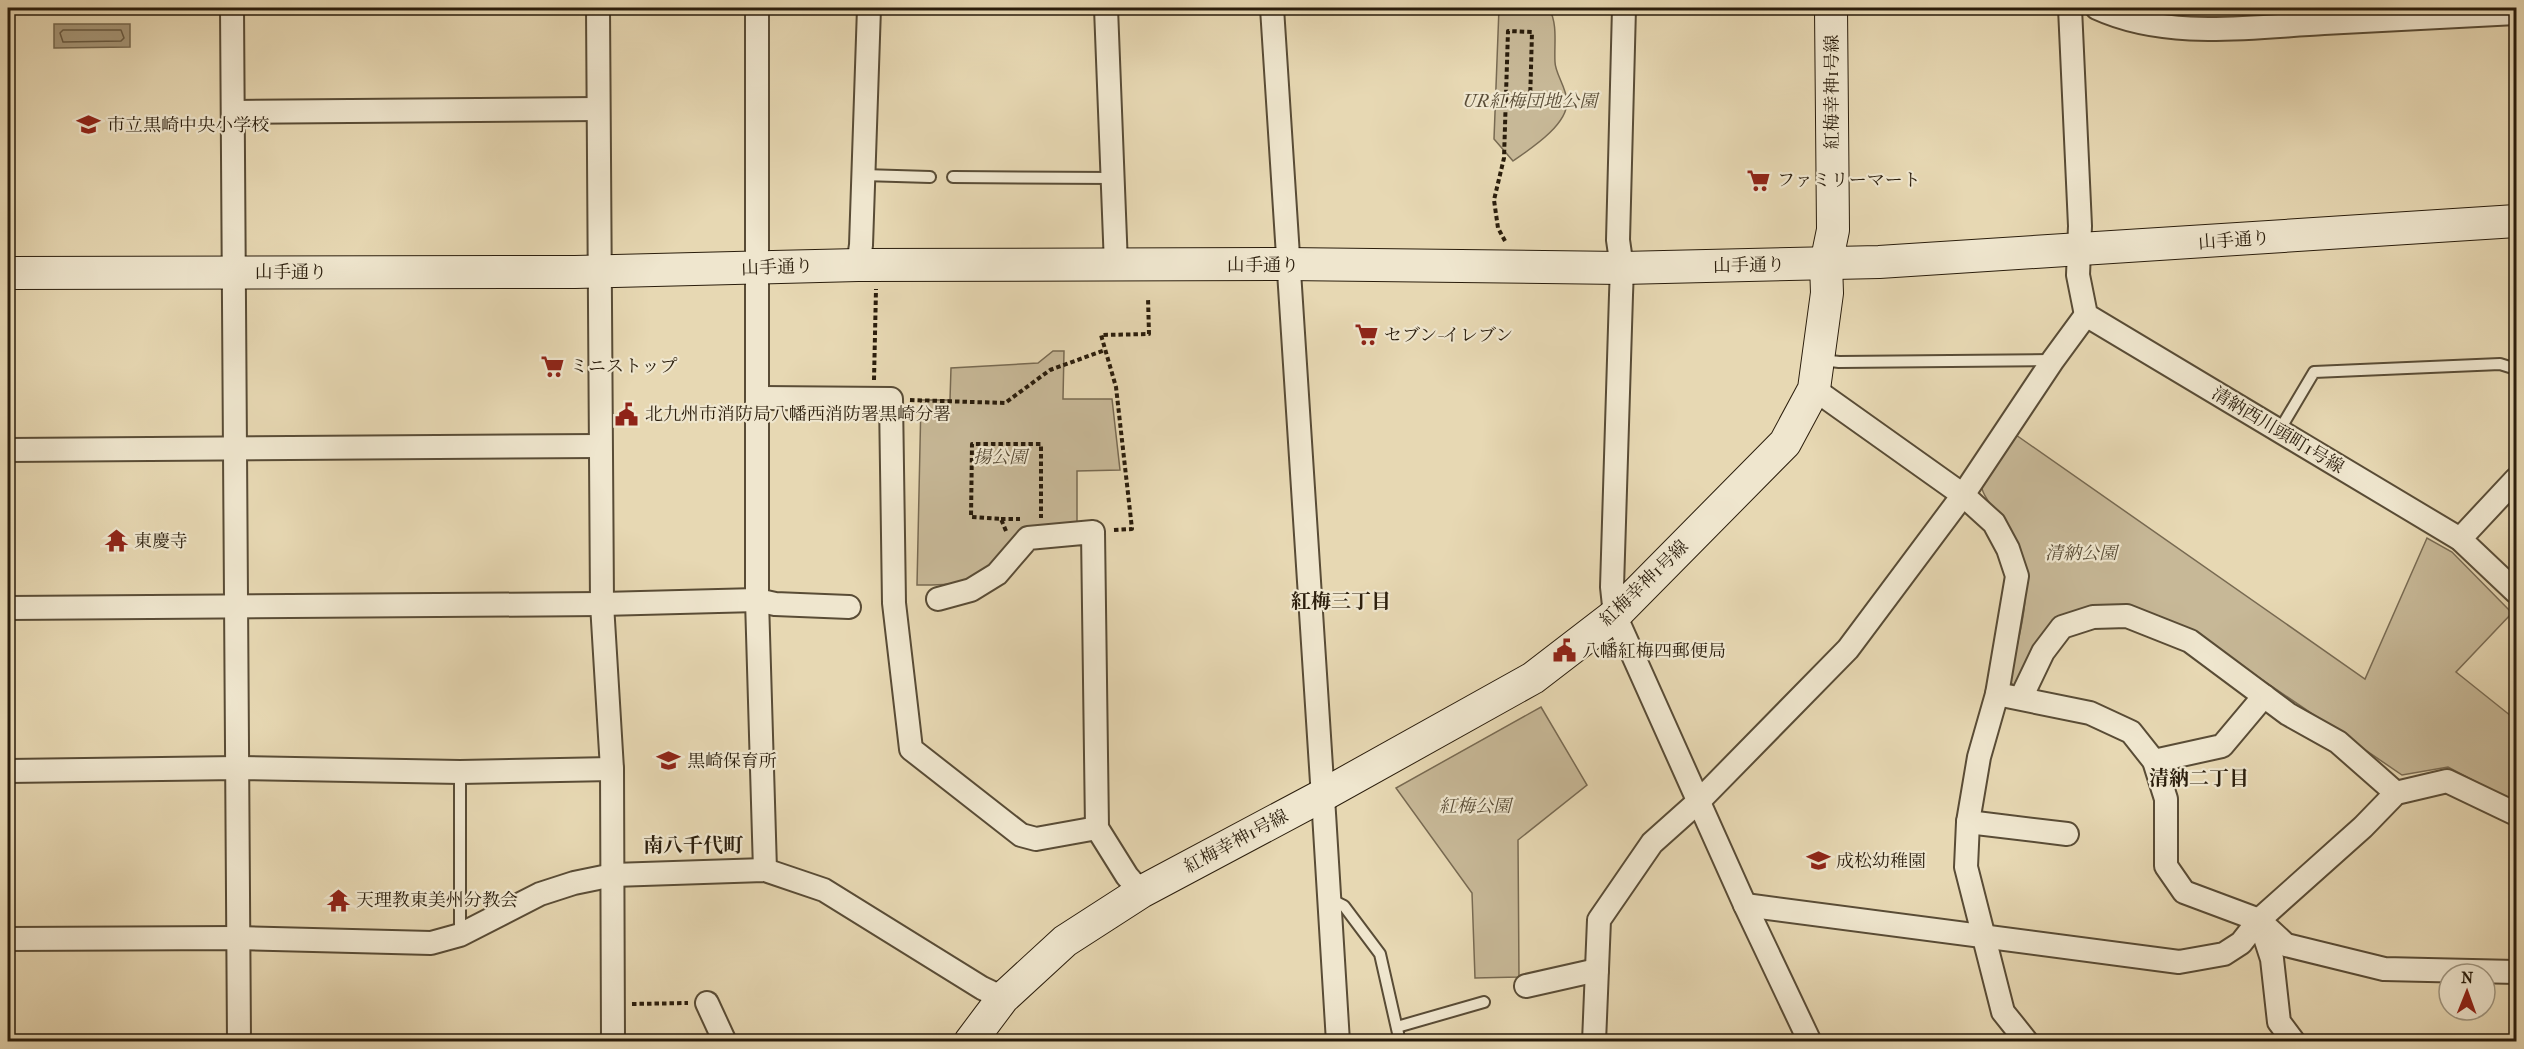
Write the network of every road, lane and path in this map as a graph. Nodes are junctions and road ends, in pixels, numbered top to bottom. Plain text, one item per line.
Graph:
1 (232, 8) edge
2 (598, 8) edge
3 (757, 8) edge
4 (869, 8) edge
5 (1106, 8) edge
6 (1272, 8) edge
7 (1624, 8) edge
8 (1831, 8) edge
9 (2070, 8) edge
10 (2097, 8) edge
11 (2517, 13) edge
12 (1506, 103) junction
13 (598, 109) junction
14 (234, 112) junction
15 (863, 175) junction
16 (930, 177) dead end
17 (953, 177) dead end
18 (1113, 178) junction
19 (2517, 221) edge
20 (1507, 244) dead end
21 (2079, 250) junction
22 (1286, 264) junction
23 (1826, 264) junction
24 (1116, 265) junction
25 (759, 268) junction
26 (1622, 268) junction
27 (601, 271) junction
28 (235, 272) junction
29 (8, 273) edge
30 (867, 277) junction
31 (1148, 298) dead end
32 (2086, 315) junction
33 (1105, 350) junction
34 (2053, 360) junction
35 (2517, 369) edge
36 (1816, 374) junction
37 (757, 398) junction
38 (882, 399) junction
39 (2279, 431) junction
40 (600, 446) junction
41 (236, 448) junction
42 (8, 450) edge
43 (2517, 479) edge
44 (1963, 495) junction
45 (1001, 519) junction
46 (1093, 532) junction
47 (2460, 538) junction
48 (1015, 551) junction
49 (2517, 592) edge
50 (938, 599) dead end
51 (757, 600) junction
52 (602, 604) junction
53 (235, 607) junction
54 (849, 607) dead end
55 (8, 608) edge
56 (1615, 615) junction
57 (1997, 694) junction
58 (2264, 696) junction
59 (2021, 698) junction
60 (2154, 761) junction
61 (238, 768) junction
62 (612, 769) junction
63 (8, 771) edge
64 (460, 772) junction
65 (2396, 793) junction
66 (1324, 794) junction
67 (1699, 801) junction
68 (2517, 814) edge
69 (1968, 822) junction
70 (1097, 828) junction
71 (2067, 834) dead end
72 (765, 870) junction
73 (613, 875) junction
74 (1141, 892) junction
75 (1330, 899) junction
76 (1745, 905) junction
77 (2259, 920) junction
78 (1983, 934) junction
79 (460, 935) junction
80 (238, 938) junction
81 (8, 939) edge
82 (1597, 970) junction
83 (2517, 972) edge
84 (1526, 986) dead end
85 (1003, 998) junction
86 (1484, 1002) dead end
87 (623, 1003) junction
88 (707, 1003) joint
89 (1397, 1028) junction
90 (239, 1041) edge
91 (613, 1041) edge
92 (725, 1041) edge
93 (970, 1041) edge
94 (1338, 1041) edge
95 (1400, 1041) edge
96 (1594, 1041) edge
97 (1810, 1041) edge
98 (2027, 1041) edge
99 (2294, 1041) edge

1 - 14 street
2 - 13 street
3 - 25 street
4 - 15 street
5 - 18 street
6 - 22 street
7 - 26 street
8 - 23 street, 紅梅幸神1号線
9 - 21 street
10 - 11 street
12 - 12 path
12 - 20 path
13 - 14 street
13 - 27 street
14 - 28 street
15 - 16 lane
15 - 30 street
17 - 18 lane
18 - 24 street
19 - 21 street, 山手通り
21 - 23 street, 山手通り
21 - 32 street
22 - 24 street, 山手通り
22 - 26 street, 山手通り
22 - 66 street
23 - 26 street, 山手通り
23 - 36 street, 紅梅幸神1号線
24 - 30 street, 山手通り
25 - 27 street, 山手通り
25 - 30 street, 山手通り
25 - 37 street
26 - 56 street
27 - 28 street, 山手通り
27 - 40 street
28 - 29 street, 山手通り
28 - 41 street
30 - 38 path
31 - 33 path
32 - 34 street
32 - 39 street, 清納西川頭町1号線
33 - 38 path
33 - 46 path
34 - 36 lane
34 - 44 street
35 - 39 lane
36 - 44 street
36 - 56 street, 紅梅幸神1号線
37 - 38 street
37 - 51 street
38 - 70 street
39 - 47 street, 清納西川頭町1号線
40 - 41 street
40 - 52 street
41 - 42 street
41 - 53 street
43 - 47 street
44 - 57 street
44 - 67 street
45 - 45 path
45 - 48 path
46 - 48 street
46 - 70 street
47 - 49 street, 清納西川頭町1号線
48 - 50 street
51 - 52 street
51 - 54 street
51 - 72 street
52 - 53 street
52 - 62 street
53 - 55 street
53 - 61 street
56 - 66 street, 紅梅幸神1号線
56 - 67 street
57 - 59 street
57 - 69 street
58 - 59 street
58 - 60 street
58 - 65 street
59 - 60 street
60 - 77 street
61 - 63 street
61 - 64 street
61 - 80 street
62 - 64 street
62 - 73 street
64 - 79 lane
65 - 68 street
65 - 77 street
66 - 74 street, 紅梅幸神1号線
66 - 75 street
67 - 76 street
67 - 82 street
69 - 71 street
69 - 78 street
70 - 74 street
72 - 73 street
72 - 85 street
73 - 79 street
73 - 87 street
74 - 85 street, 紅梅幸神1号線
75 - 89 lane
75 - 94 street
76 - 78 street
76 - 97 street
77 - 78 street
77 - 83 street
77 - 99 street
78 - 98 street
79 - 80 street
80 - 81 street
80 - 90 street
82 - 84 street
82 - 96 street
85 - 93 street, 紅梅幸神1号線
86 - 89 lane
87 - 88 path
87 - 91 street
88 - 92 street
89 - 95 lane

